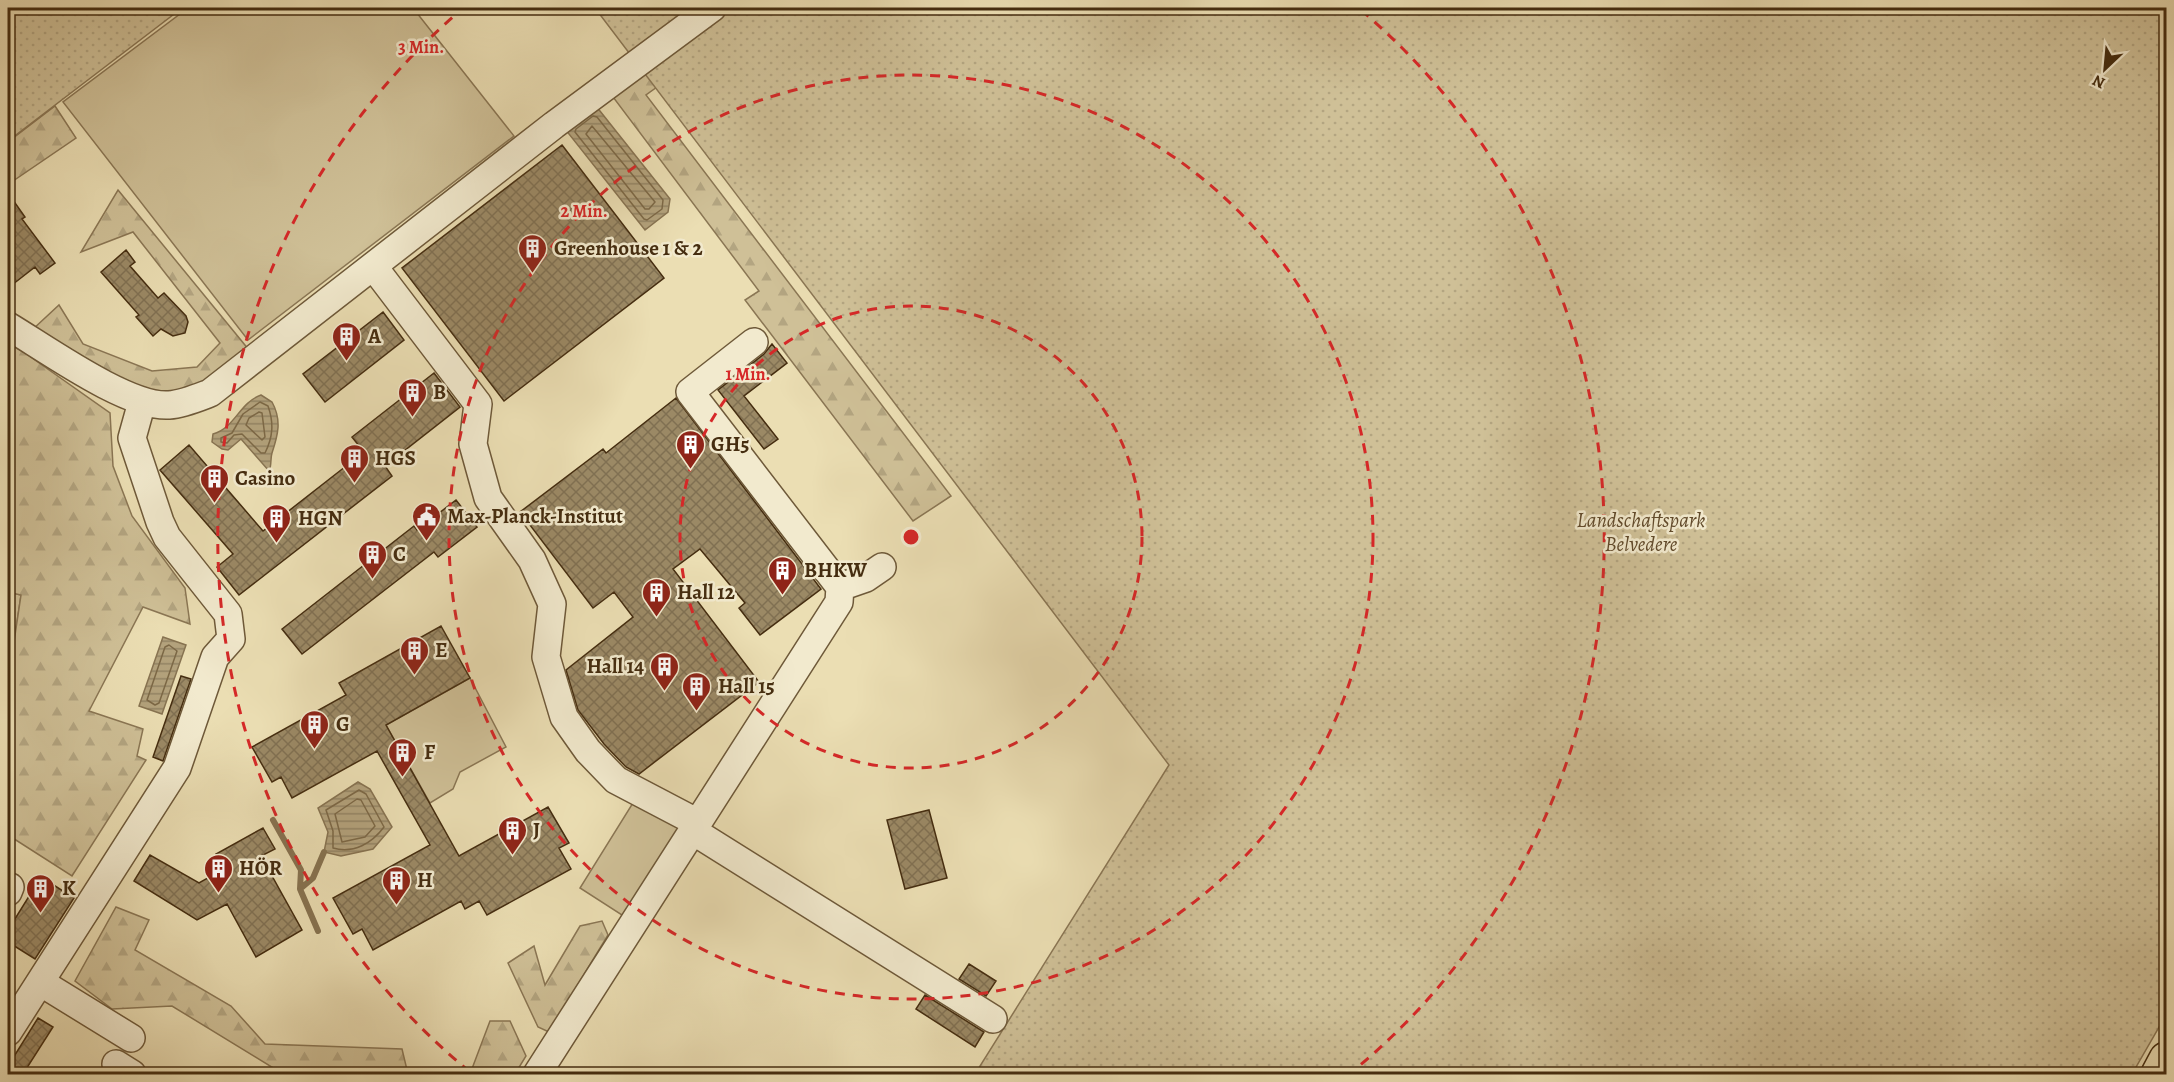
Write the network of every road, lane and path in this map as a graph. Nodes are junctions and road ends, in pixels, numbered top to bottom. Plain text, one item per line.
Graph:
1 (712, 8) edge
2 (373, 266) junction
3 (8, 326) edge
4 (754, 342) dead end
5 (142, 402) junction
6 (882, 567) dead end
7 (840, 587) junction
8 (695, 827) junction
9 (24, 992) edge
10 (993, 1019) dead end
11 (8, 1032) edge
12 (131, 1038) dead end
13 (2166, 1059) edge
14 (537, 1074) edge
15 (2158, 1074) edge

1 - 2 lane
2 - 5 lane
2 - 8 lane
3 - 5 lane
4 - 7 lane
5 - 9 lane
6 - 7 lane
7 - 8 lane
8 - 10 lane
8 - 14 lane
9 - 11 lane
9 - 12 lane
13 - 15 highway

